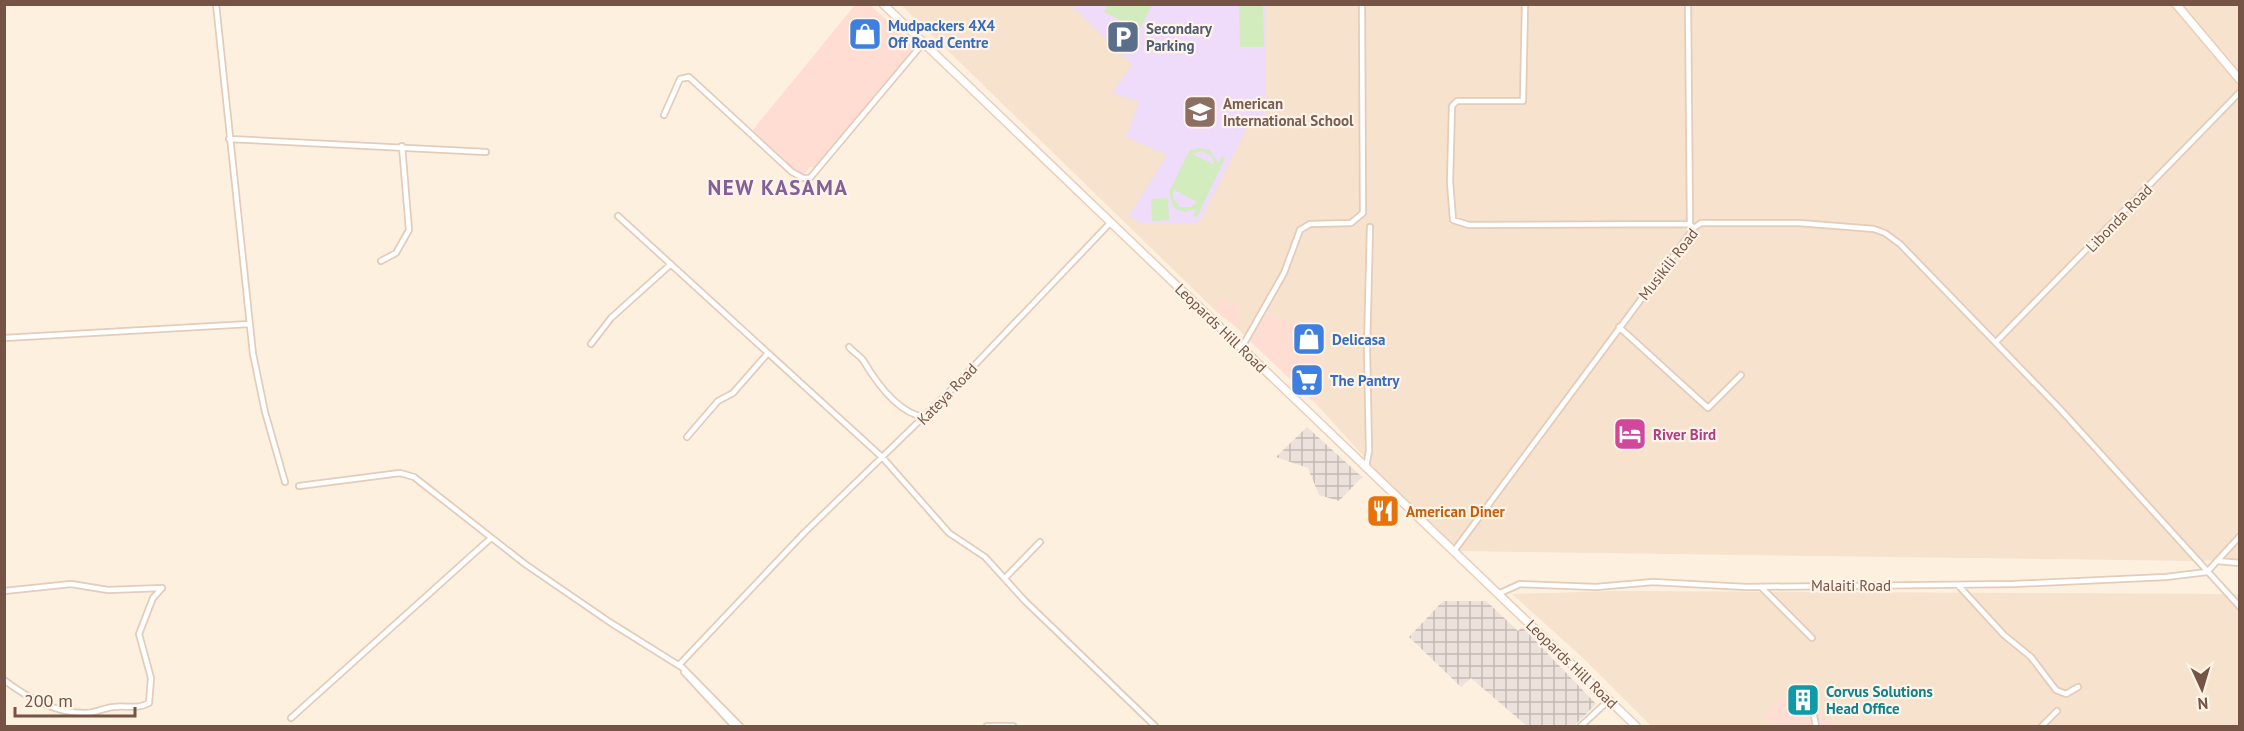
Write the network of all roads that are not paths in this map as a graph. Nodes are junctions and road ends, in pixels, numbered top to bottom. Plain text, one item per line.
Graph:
1 (216, 4) edge
2 (884, 4) edge
3 (1362, 4) edge
4 (1524, 4) edge
5 (1688, 4) edge
6 (2176, 4) edge
7 (924, 42) junction
8 (2240, 80) edge
9 (2240, 92) edge
10 (664, 115) dead end
11 (229, 139) junction
12 (402, 146) junction
13 (486, 152) dead end
14 (618, 216) dead end
15 (1111, 222) junction
16 (1692, 226) junction
17 (1370, 227) dead end
18 (381, 261) dead end
19 (671, 264) junction
20 (249, 324) junction
21 (1619, 327) junction
22 (4, 338) edge
23 (1996, 342) junction
24 (591, 344) dead end
25 (849, 347) dead end
26 (1242, 347) junction
27 (768, 352) junction
28 (1741, 375) dead end
29 (924, 417) junction
30 (687, 437) dead end
31 (883, 458) junction
32 (1366, 467) junction
33 (285, 482) dead end
34 (299, 486) dead end
35 (2240, 536) edge
36 (491, 538) junction
37 (1040, 543) dead end
38 (1454, 551) junction
39 (2217, 561) junction
40 (2240, 563) edge
41 (2207, 572) junction
42 (1005, 578) junction
43 (1958, 585) junction
44 (1761, 587) junction
45 (4, 591) edge
46 (1498, 594) junction
47 (2240, 606) edge
48 (1812, 638) dead end
49 (681, 667) junction
50 (4, 680) edge
51 (2078, 687) dead end
52 (1609, 700) junction
53 (2057, 711) dead end
54 (1814, 716) dead end
55 (291, 718) dead end
56 (734, 726) edge
57 (740, 726) edge
58 (987, 726) edge
59 (1013, 726) edge
60 (1155, 726) edge
61 (1581, 726) edge
62 (1636, 726) edge
63 (1816, 726) edge
64 (2042, 726) edge

1 - 11 street
2 - 7 main road, Leopards Hill Road
3 - 26 street
4 - 16 street
5 - 16 street
6 - 8 main road
7 - 10 street
7 - 15 main road, Leopards Hill Road
9 - 23 street, Libonda Road
11 - 12 street
11 - 20 street
12 - 13 street
12 - 18 street
14 - 19 street
15 - 26 main road, Leopards Hill Road
15 - 29 street, Kateya Road
16 - 21 street, Musikili Road
16 - 23 street, Musikili Road
17 - 32 street
19 - 24 street
19 - 27 street
20 - 22 street
20 - 33 street
21 - 28 street
21 - 38 street, Musikili Road
23 - 41 street, Musikili Road
25 - 29 street
26 - 32 main road, Leopards Hill Road
27 - 30 street
27 - 31 street
29 - 31 street, Kateya Road
31 - 42 street
31 - 49 street, Kateya Road
32 - 38 main road, Leopards Hill Road
34 - 36 street
35 - 39 street
36 - 49 street
36 - 55 street
37 - 42 street
38 - 46 main road, Leopards Hill Road
39 - 40 street
39 - 41 street
41 - 43 street, Malaiti Road
41 - 47 street, Musikili Road
42 - 60 street
43 - 44 street, Malaiti Road
43 - 51 street
44 - 46 street, Malaiti Road
44 - 48 street
45 - 50 street
46 - 52 main road, Leopards Hill Road
49 - 56 street
49 - 57 street
52 - 61 street
52 - 62 main road, Leopards Hill Road
53 - 64 street
54 - 63 street
58 - 59 street

